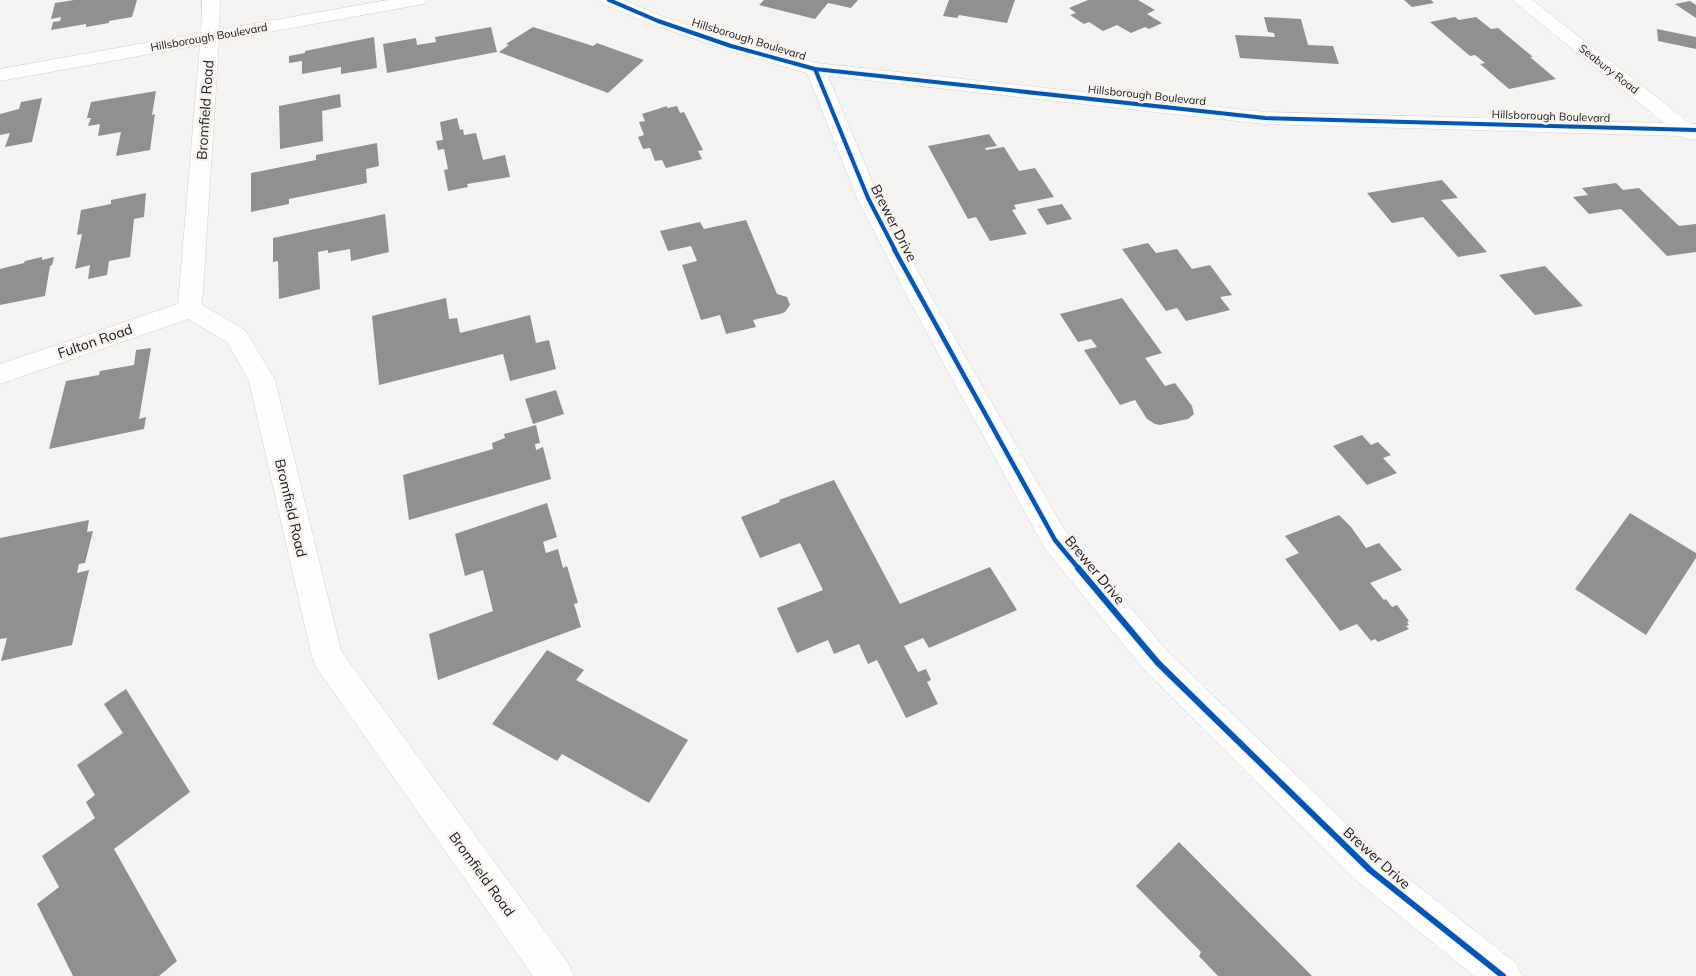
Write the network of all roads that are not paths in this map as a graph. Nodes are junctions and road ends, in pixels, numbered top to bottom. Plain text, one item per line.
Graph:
1 (211, 0) edge
2 (418, 0) edge
3 (609, 0) edge
4 (1521, 0) edge
5 (210, 36) junction
6 (814, 69) junction
7 (0, 75) edge
8 (1693, 133) edge
9 (190, 308) junction
10 (0, 374) edge
11 (555, 976) edge
12 (1503, 976) edge

1 - 5 street, Bromfield Road
2 - 5 street, Hillsborough Boulevard
3 - 6 street, Hillsborough Boulevard
4 - 8 street, Seabury Road
5 - 7 street, Hillsborough Boulevard
5 - 9 street, Bromfield Road
6 - 8 street, Hillsborough Boulevard
6 - 12 street, Brewer Drive
9 - 10 street, Fulton Road
9 - 11 street, Bromfield Road

